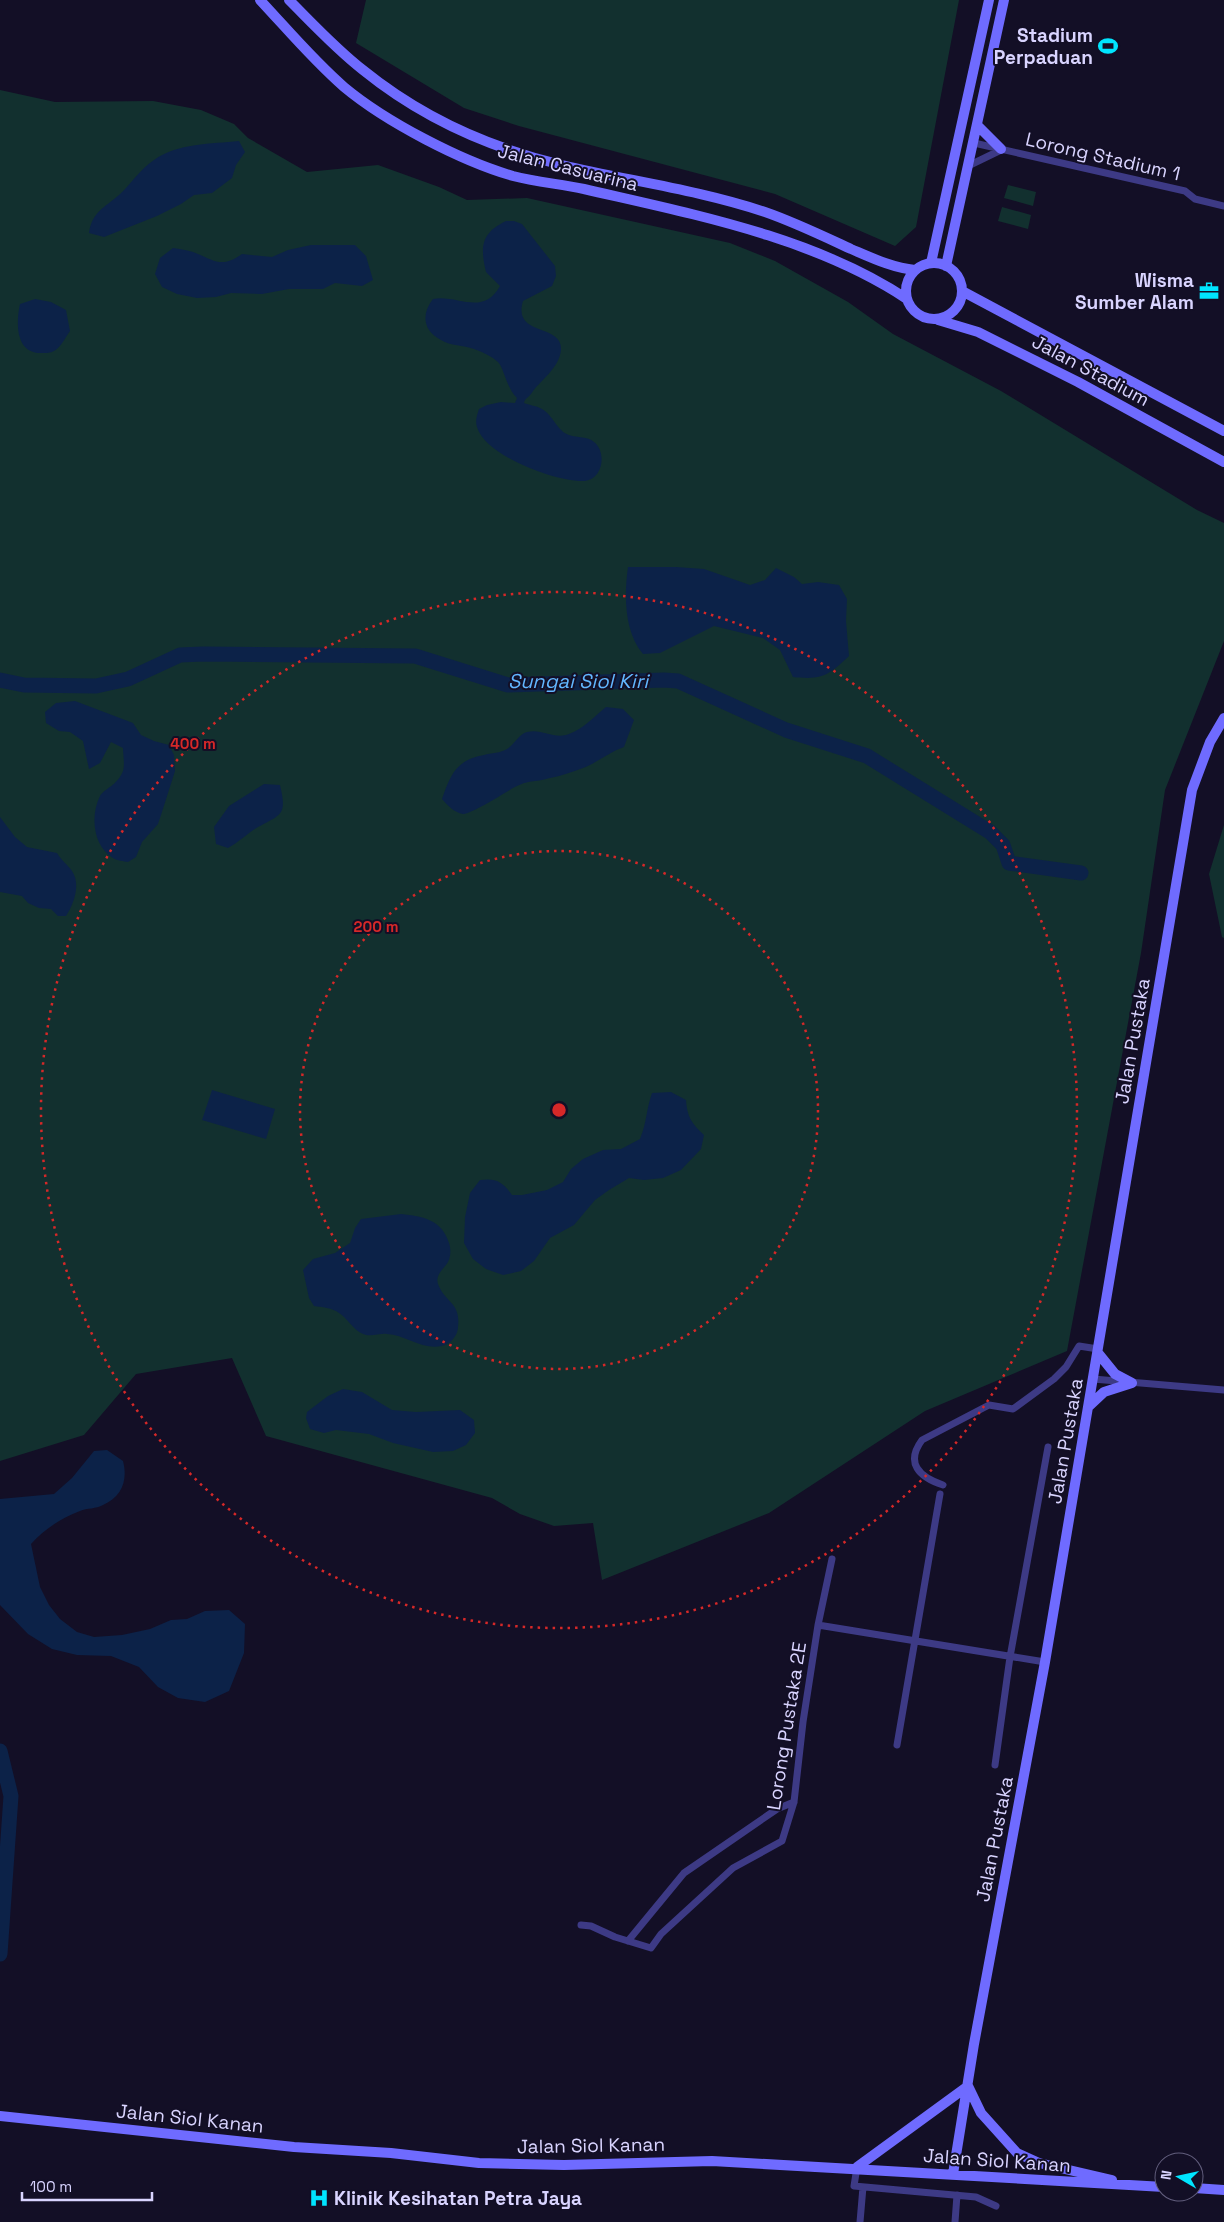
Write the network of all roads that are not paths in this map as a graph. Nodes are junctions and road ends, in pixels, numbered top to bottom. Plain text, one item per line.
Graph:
1 (260, 0) edge
2 (289, 0) edge
3 (989, 0) edge
4 (1004, 0) edge
5 (977, 125) junction
6 (974, 143) junction
7 (1001, 149) junction
8 (968, 166) junction
9 (952, 171) junction
10 (1224, 206) edge
11 (931, 263) junction
12 (946, 266) junction
13 (916, 270) junction
14 (962, 291) junction
15 (907, 299) junction
16 (938, 320) junction
17 (1224, 431) edge
18 (1224, 462) edge
19 (1224, 718) edge
20 (1098, 1351) junction
21 (1093, 1379) junction
22 (1132, 1383) junction
23 (1224, 1390) edge
24 (1088, 1407) junction
25 (1048, 1448) dead end
26 (943, 1485) dead end
27 (940, 1494) dead end
28 (832, 1559) dead end
29 (818, 1625) junction
30 (914, 1642) junction
31 (1010, 1657) junction
32 (1045, 1662) junction
33 (897, 1744) dead end
34 (995, 1765) dead end
35 (794, 1802) junction
36 (581, 1925) dead end
37 (628, 1941) junction
38 (968, 2086) junction
39 (0, 2116) edge
40 (857, 2168) junction
41 (953, 2174) junction
42 (1137, 2186) junction
43 (863, 2187) junction
44 (1154, 2187) edge
45 (1204, 2189) edge
46 (1224, 2190) edge
47 (957, 2195) junction
48 (996, 2206) dead end
49 (860, 2222) edge
50 (955, 2222) edge

1 - 15 street, Jalan Casuarina
2 - 13 street, Jalan Casuarina
3 - 9 street
4 - 5 street
5 - 6 street
5 - 7 street
6 - 7 street, Lorong Stadium 1
6 - 8 street
6 - 9 street
7 - 8 street, Lorong Stadium 1
7 - 10 street, Lorong Stadium 1
8 - 12 street
9 - 11 street
11 - 12 street
11 - 13 street
12 - 14 street
13 - 15 street
14 - 16 street
14 - 17 street, Jalan Stadium
15 - 16 street
16 - 18 street, Jalan Stadium
19 - 20 street, Jalan Pustaka
20 - 21 street, Jalan Pustaka
20 - 22 street
20 - 26 street
21 - 22 street
21 - 24 street, Jalan Pustaka
22 - 23 street
22 - 24 street
24 - 32 street, Jalan Pustaka
25 - 31 street
27 - 30 street
28 - 29 street, Lorong Pustaka 2E
29 - 30 street
29 - 35 street, Lorong Pustaka 2E
30 - 31 street
30 - 33 street
31 - 32 street
31 - 34 street
32 - 38 street, Jalan Pustaka
35 - 37 street
35 - 37 street, Lorong Pustaka 2E
36 - 37 street
38 - 40 street
38 - 41 street, Jalan Pustaka
38 - 42 street
39 - 40 street, Jalan Siol Kanan
40 - 41 street, Jalan Siol Kanan
40 - 43 street
41 - 42 street, Jalan Siol Kanan
42 - 44 street, Jalan Siol Kanan
43 - 47 street
43 - 49 street
45 - 46 street
47 - 48 street
47 - 50 street

